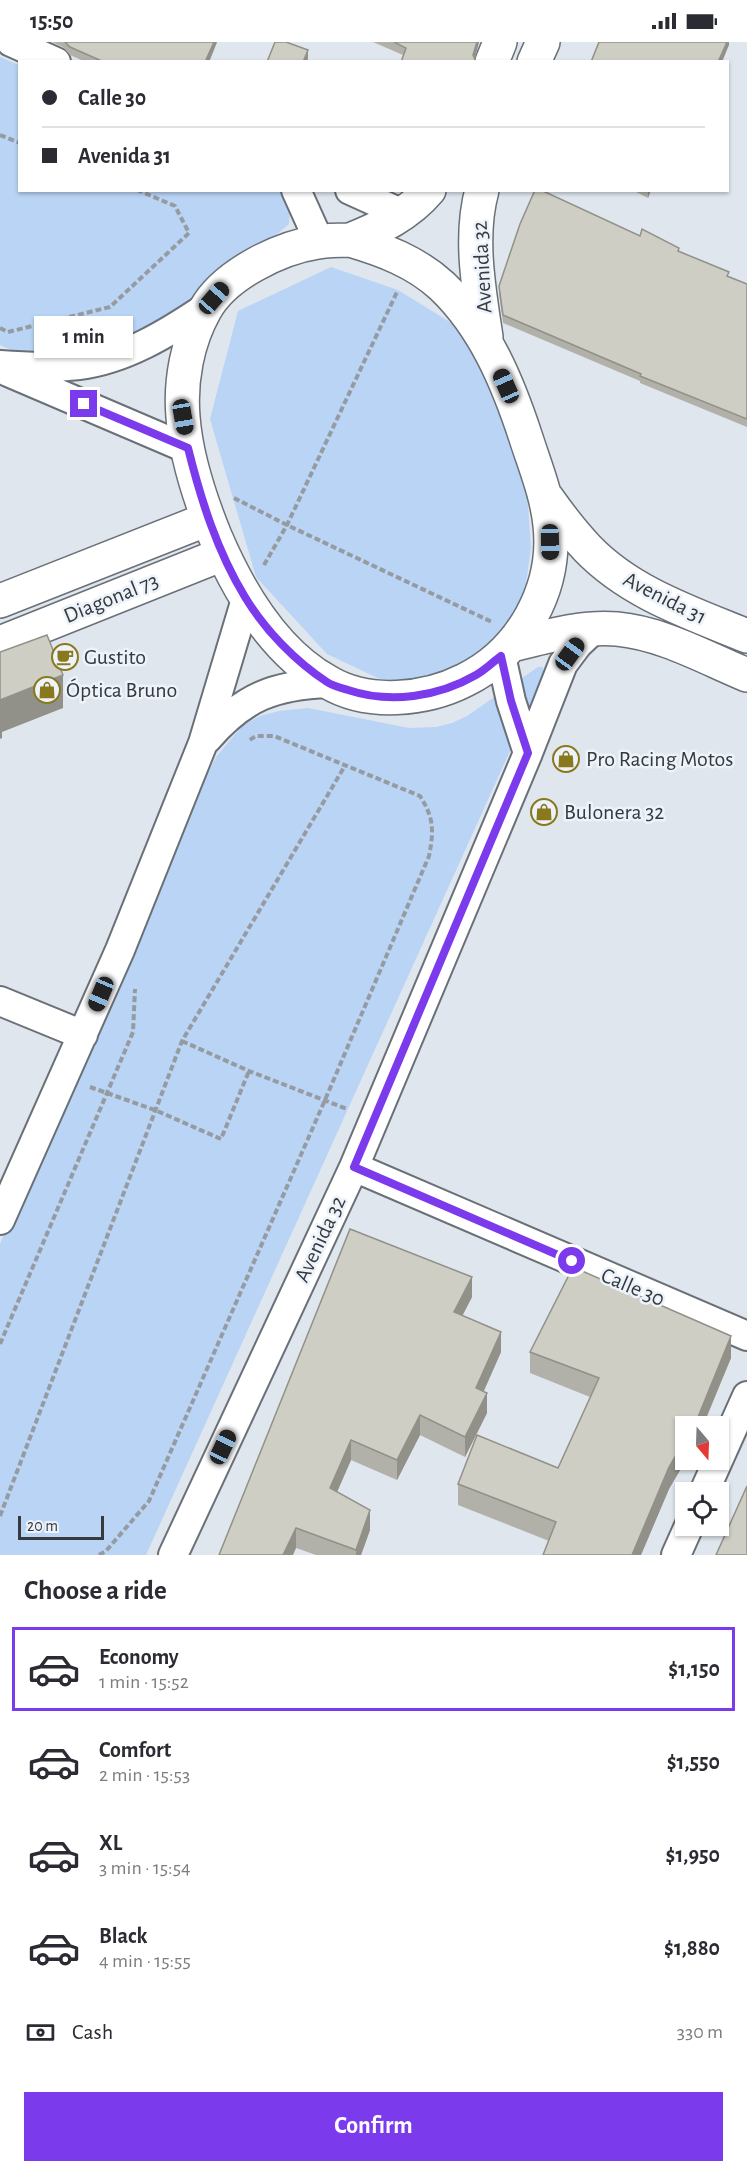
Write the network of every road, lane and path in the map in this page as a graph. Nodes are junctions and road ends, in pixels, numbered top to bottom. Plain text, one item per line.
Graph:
1 (11, 42) edge
2 (500, 42) edge
3 (543, 42) edge
4 (52, 60) edge
5 (493, 60) edge
6 (535, 60) edge
7 (0, 135) edge
8 (18, 142) edge
9 (142, 192) edge
10 (298, 192) edge
11 (354, 192) edge
12 (427, 192) edge
13 (483, 192) edge
14 (403, 214) junction
15 (335, 241) junction
16 (408, 262) junction
17 (205, 308) junction
18 (0, 328) edge
19 (488, 345) junction
20 (0, 367) edge
21 (188, 448) junction
22 (544, 494) junction
23 (204, 507) junction
24 (287, 525) junction
25 (223, 554) junction
26 (243, 593) junction
27 (0, 601) edge
28 (594, 629) junction
29 (747, 636) edge
30 (0, 643) edge
31 (511, 645) junction
32 (747, 675) edge
33 (329, 683) junction
34 (247, 742) dead end
35 (203, 743) junction
36 (528, 753) junction
37 (346, 764) junction
38 (136, 982) dead end
39 (0, 1001) edge
40 (83, 1035) junction
41 (182, 1041) junction
42 (249, 1071) junction
43 (65, 1077) junction
44 (108, 1095) junction
45 (325, 1100) junction
46 (155, 1110) junction
47 (373, 1120) junction
48 (354, 1167) junction
49 (0, 1220) edge
50 (747, 1336) edge
51 (0, 1344) edge
52 (747, 1396) edge
53 (708, 1482) edge
54 (0, 1515) edge
55 (685, 1536) edge
56 (99, 1555) edge
57 (173, 1555) edge
58 (676, 1555) edge

1 - 4 street
2 - 5 main road
3 - 6 main road
7 - 8 path
9 - 18 path
10 - 15 street
11 - 14 street
12 - 14 main road
13 - 19 main road, Avenida 32
14 - 15 main road
15 - 16 main road
15 - 17 main road
16 - 19 main road
16 - 24 path
17 - 20 street
17 - 21 main road
19 - 22 main road
20 - 21 street
21 - 23 main road
22 - 29 main road, Avenida 31
22 - 31 main road
23 - 24 path
23 - 25 main road
23 - 27 main road, Diagonal 73
24 - 26 path
24 - 31 path
25 - 26 main road
25 - 30 main road, Diagonal 73
26 - 33 main road
26 - 35 street
28 - 31 main road, Avenida 31
28 - 32 main road, Avenida 31
28 - 36 street, Avenida 32
31 - 33 main road
31 - 36 street
33 - 35 street
34 - 37 path
35 - 40 street
36 - 47 street, Avenida 32
37 - 41 path
37 - 45 path
38 - 44 path
39 - 40 street
40 - 43 street
41 - 42 path
41 - 46 path
42 - 45 path
42 - 46 path
43 - 44 path
43 - 49 street
44 - 46 path
44 - 51 path
45 - 47 path
45 - 56 path
46 - 54 path
47 - 48 street, Avenida 32
48 - 50 street, Calle 30
48 - 57 street, Avenida 32
52 - 53 street
55 - 58 street

